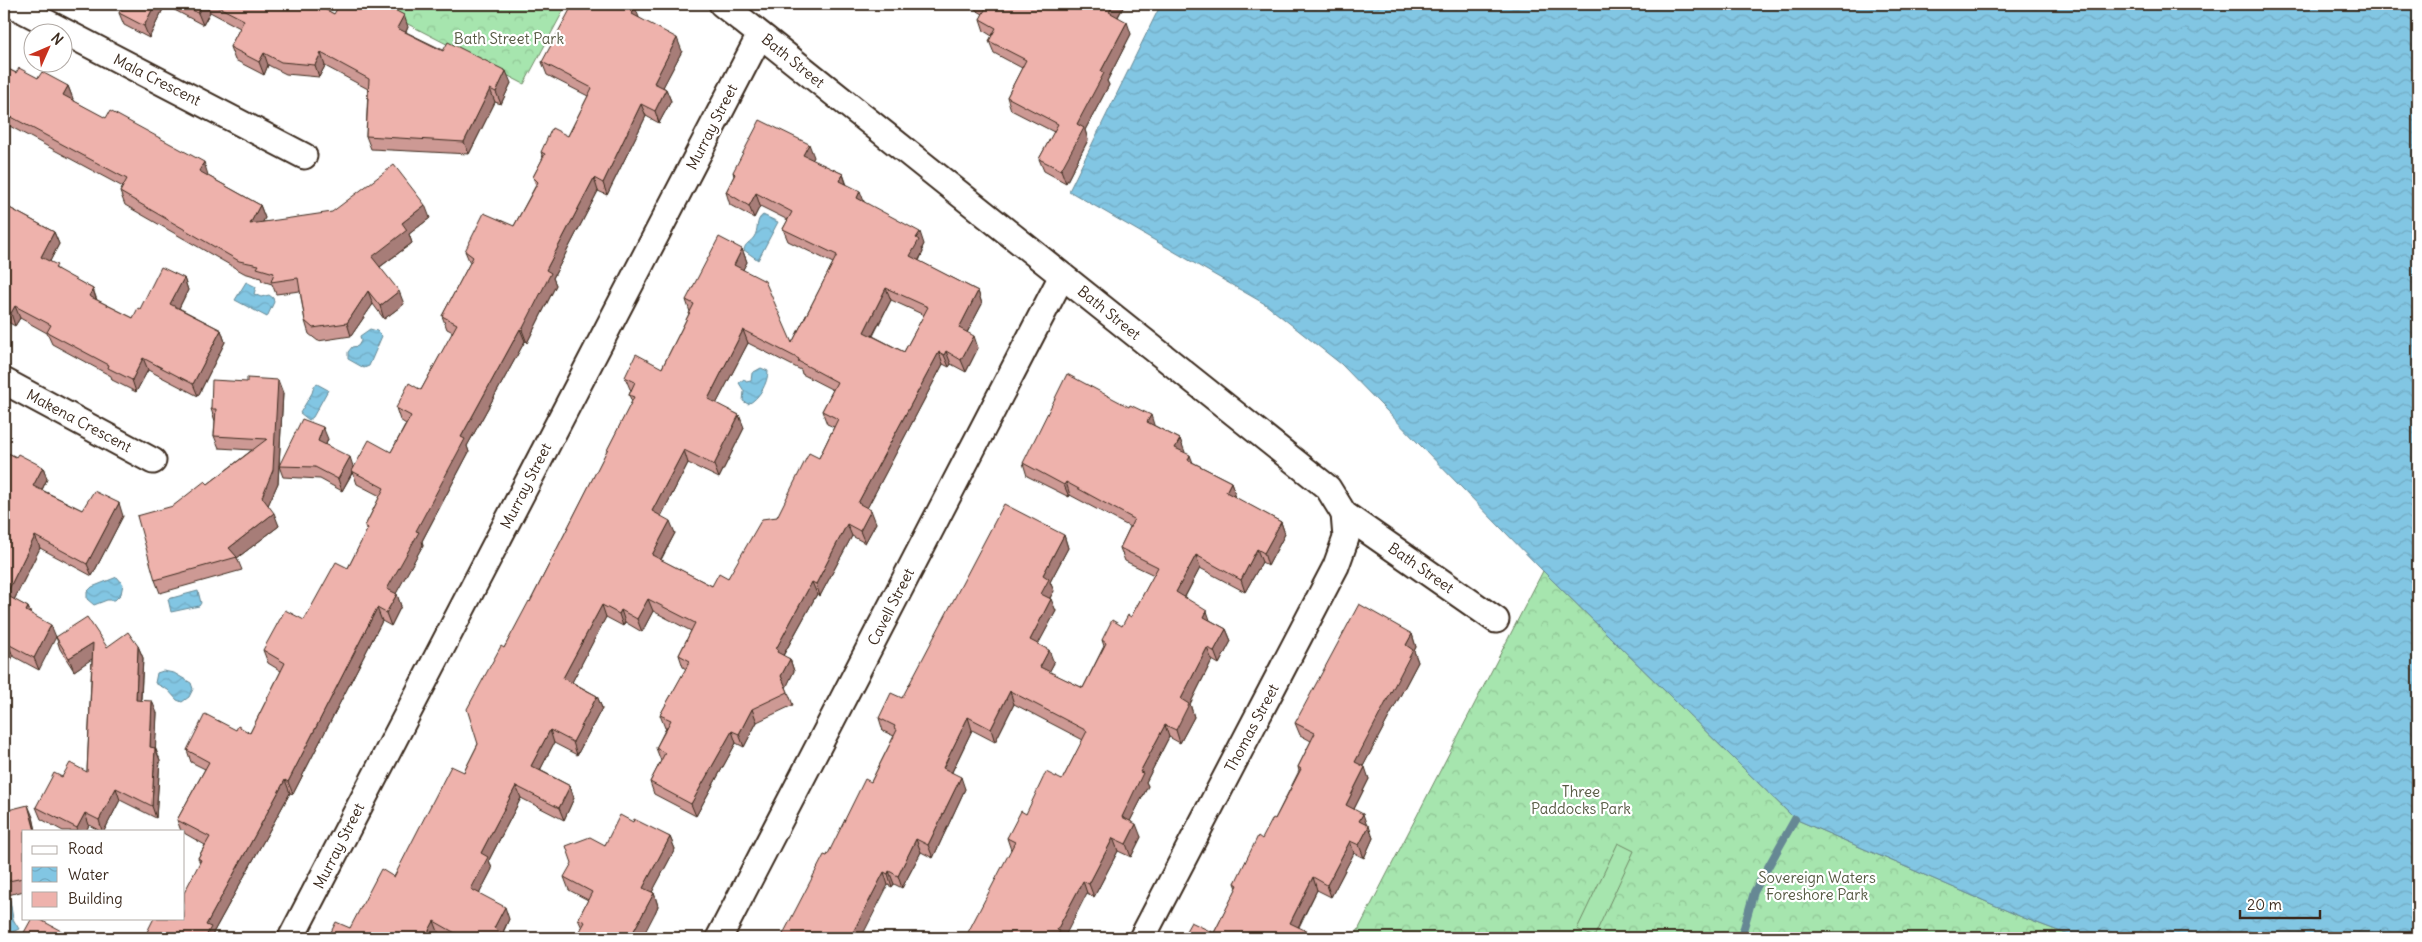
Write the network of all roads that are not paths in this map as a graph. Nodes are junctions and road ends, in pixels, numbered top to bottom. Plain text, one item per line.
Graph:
1 (10, 4) edge
2 (722, 4) edge
3 (760, 34) junction
4 (304, 156) dead end
5 (1062, 276) junction
6 (4, 381) edge
7 (153, 461) dead end
8 (1344, 514) junction
9 (1496, 620) dead end
10 (291, 938) edge
11 (719, 938) edge
12 (1142, 938) edge

1 - 4 street, Mala Crescent
2 - 3 street, Bath Street
3 - 5 street, Bath Street
3 - 10 street, Murray Street
5 - 8 street, Bath Street
5 - 11 street, Cavell Street
6 - 7 street, Makena Crescent
8 - 9 street, Bath Street
8 - 12 street, Thomas Street

